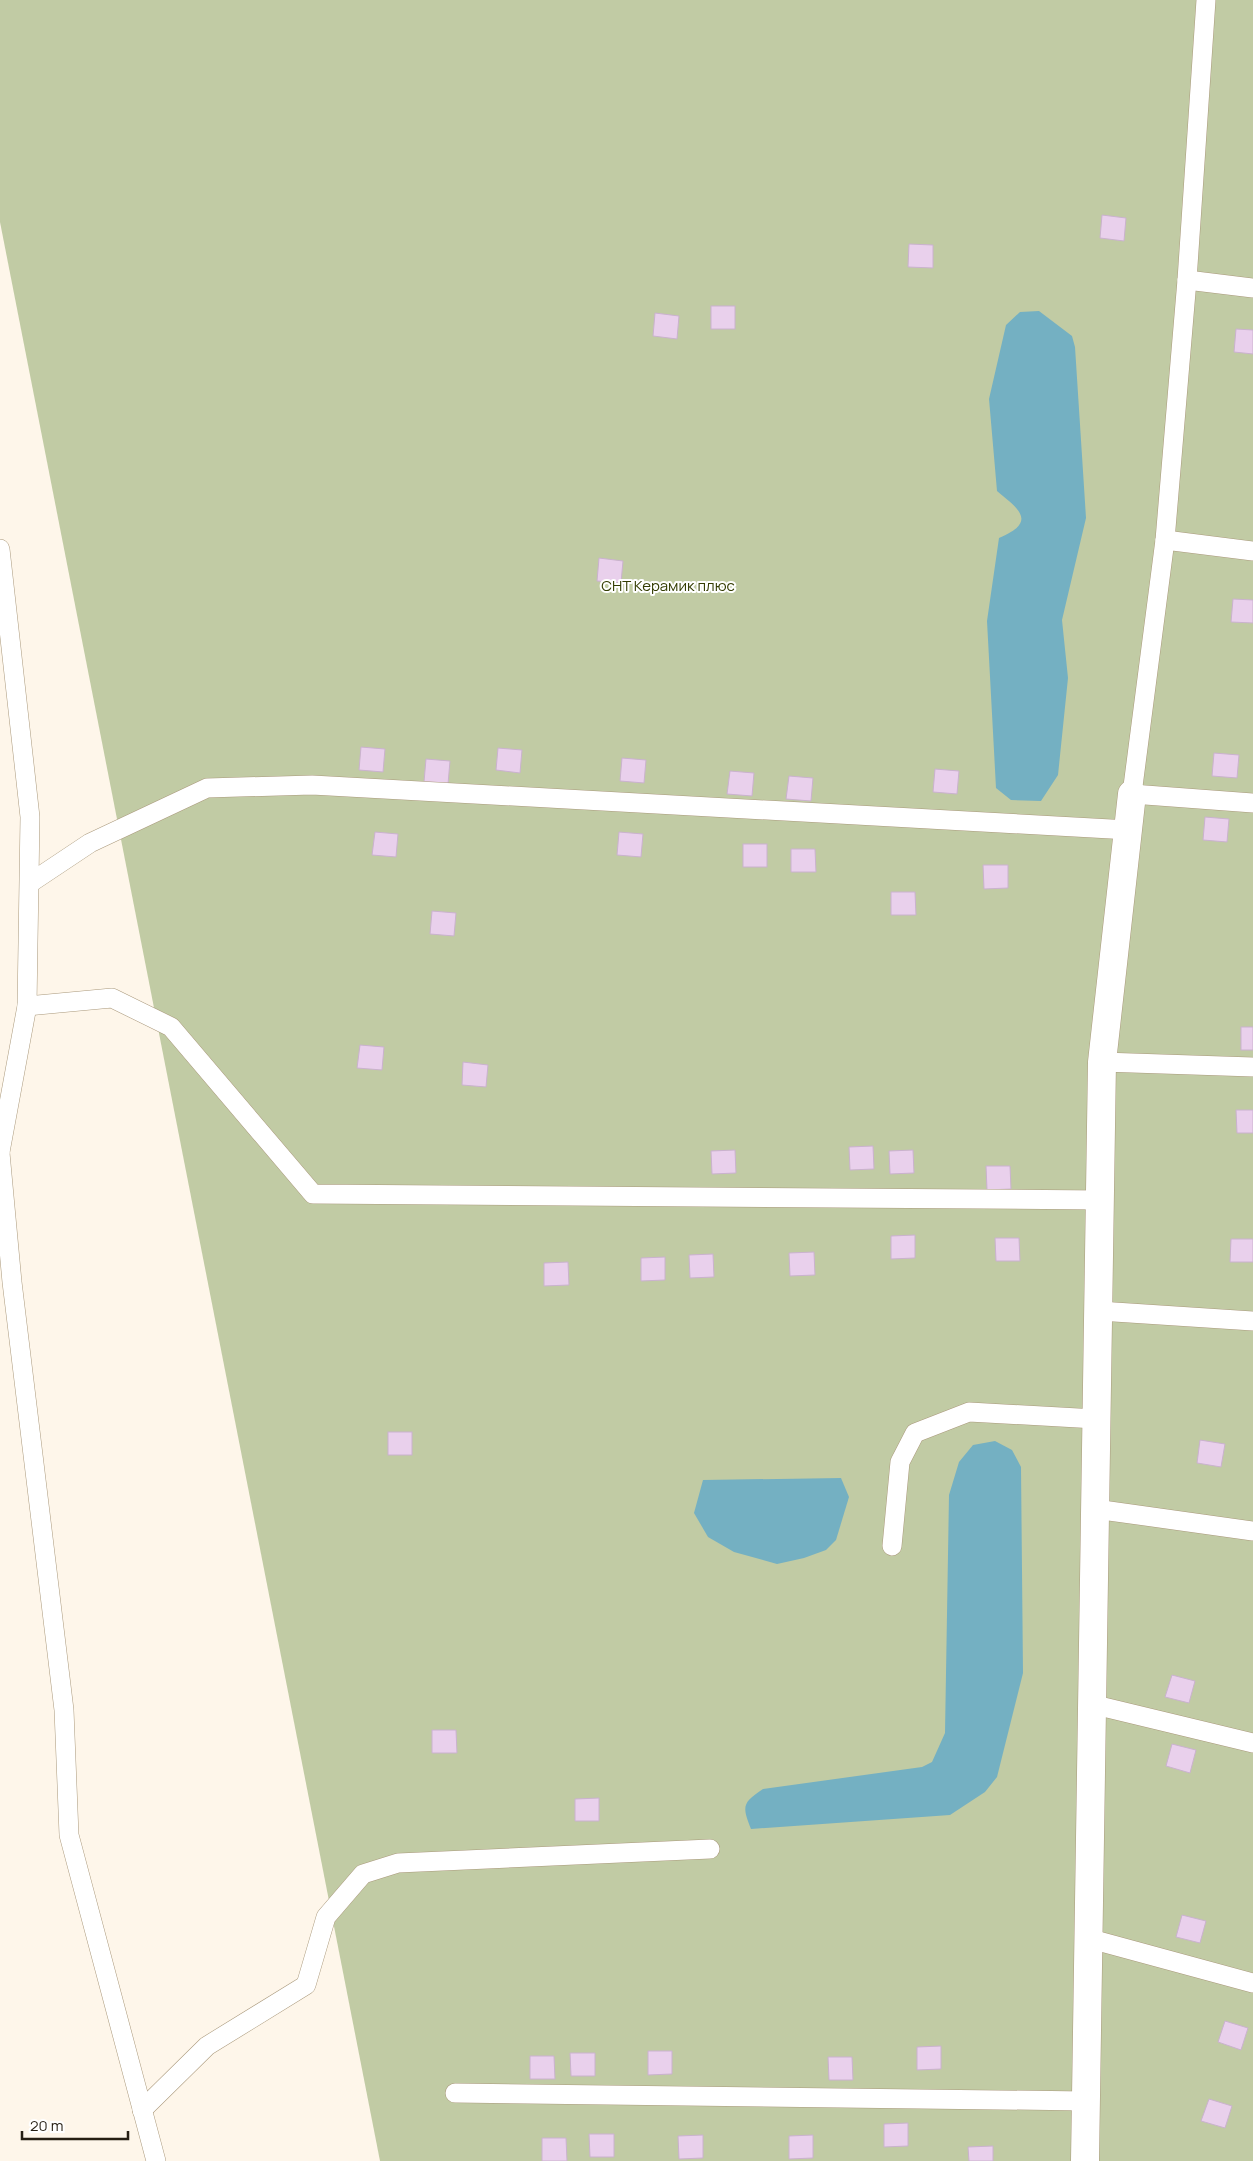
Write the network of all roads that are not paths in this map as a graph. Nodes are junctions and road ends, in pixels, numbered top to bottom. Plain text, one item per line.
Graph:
1 (1206, 0) edge
2 (1187, 280) junction
3 (1253, 288) edge
4 (1165, 540) junction
5 (0, 549) edge
6 (1253, 551) edge
7 (1132, 794) junction
8 (1253, 803) edge
9 (1129, 830) junction
10 (30, 884) junction
11 (27, 1006) junction
12 (1102, 1062) junction
13 (1253, 1067) edge
14 (0, 1153) edge
15 (1101, 1200) junction
16 (1099, 1311) junction
17 (1253, 1320) edge
18 (1096, 1419) junction
19 (1095, 1509) junction
20 (1253, 1531) edge
21 (892, 1546) dead end
22 (1091, 1704) junction
23 (1253, 1743) edge
24 (710, 1849) dead end
25 (1087, 1938) junction
26 (1253, 1983) edge
27 (455, 2093) dead end
28 (1085, 2101) junction
29 (142, 2110) junction
30 (156, 2161) edge
31 (1085, 2161) edge

1 - 2 lane
2 - 3 lane
2 - 4 lane
4 - 6 lane
4 - 7 lane
5 - 10 lane
7 - 8 lane
7 - 9 street
9 - 10 lane
9 - 12 street
10 - 11 lane
11 - 14 lane
11 - 15 lane
12 - 13 lane
12 - 15 street
14 - 29 lane
15 - 16 street
16 - 17 lane
16 - 18 street
18 - 19 street
18 - 21 lane
19 - 20 lane
19 - 22 street
22 - 23 lane
22 - 25 street
24 - 29 lane
25 - 26 lane
25 - 28 street
27 - 28 lane
28 - 31 street
29 - 30 lane

